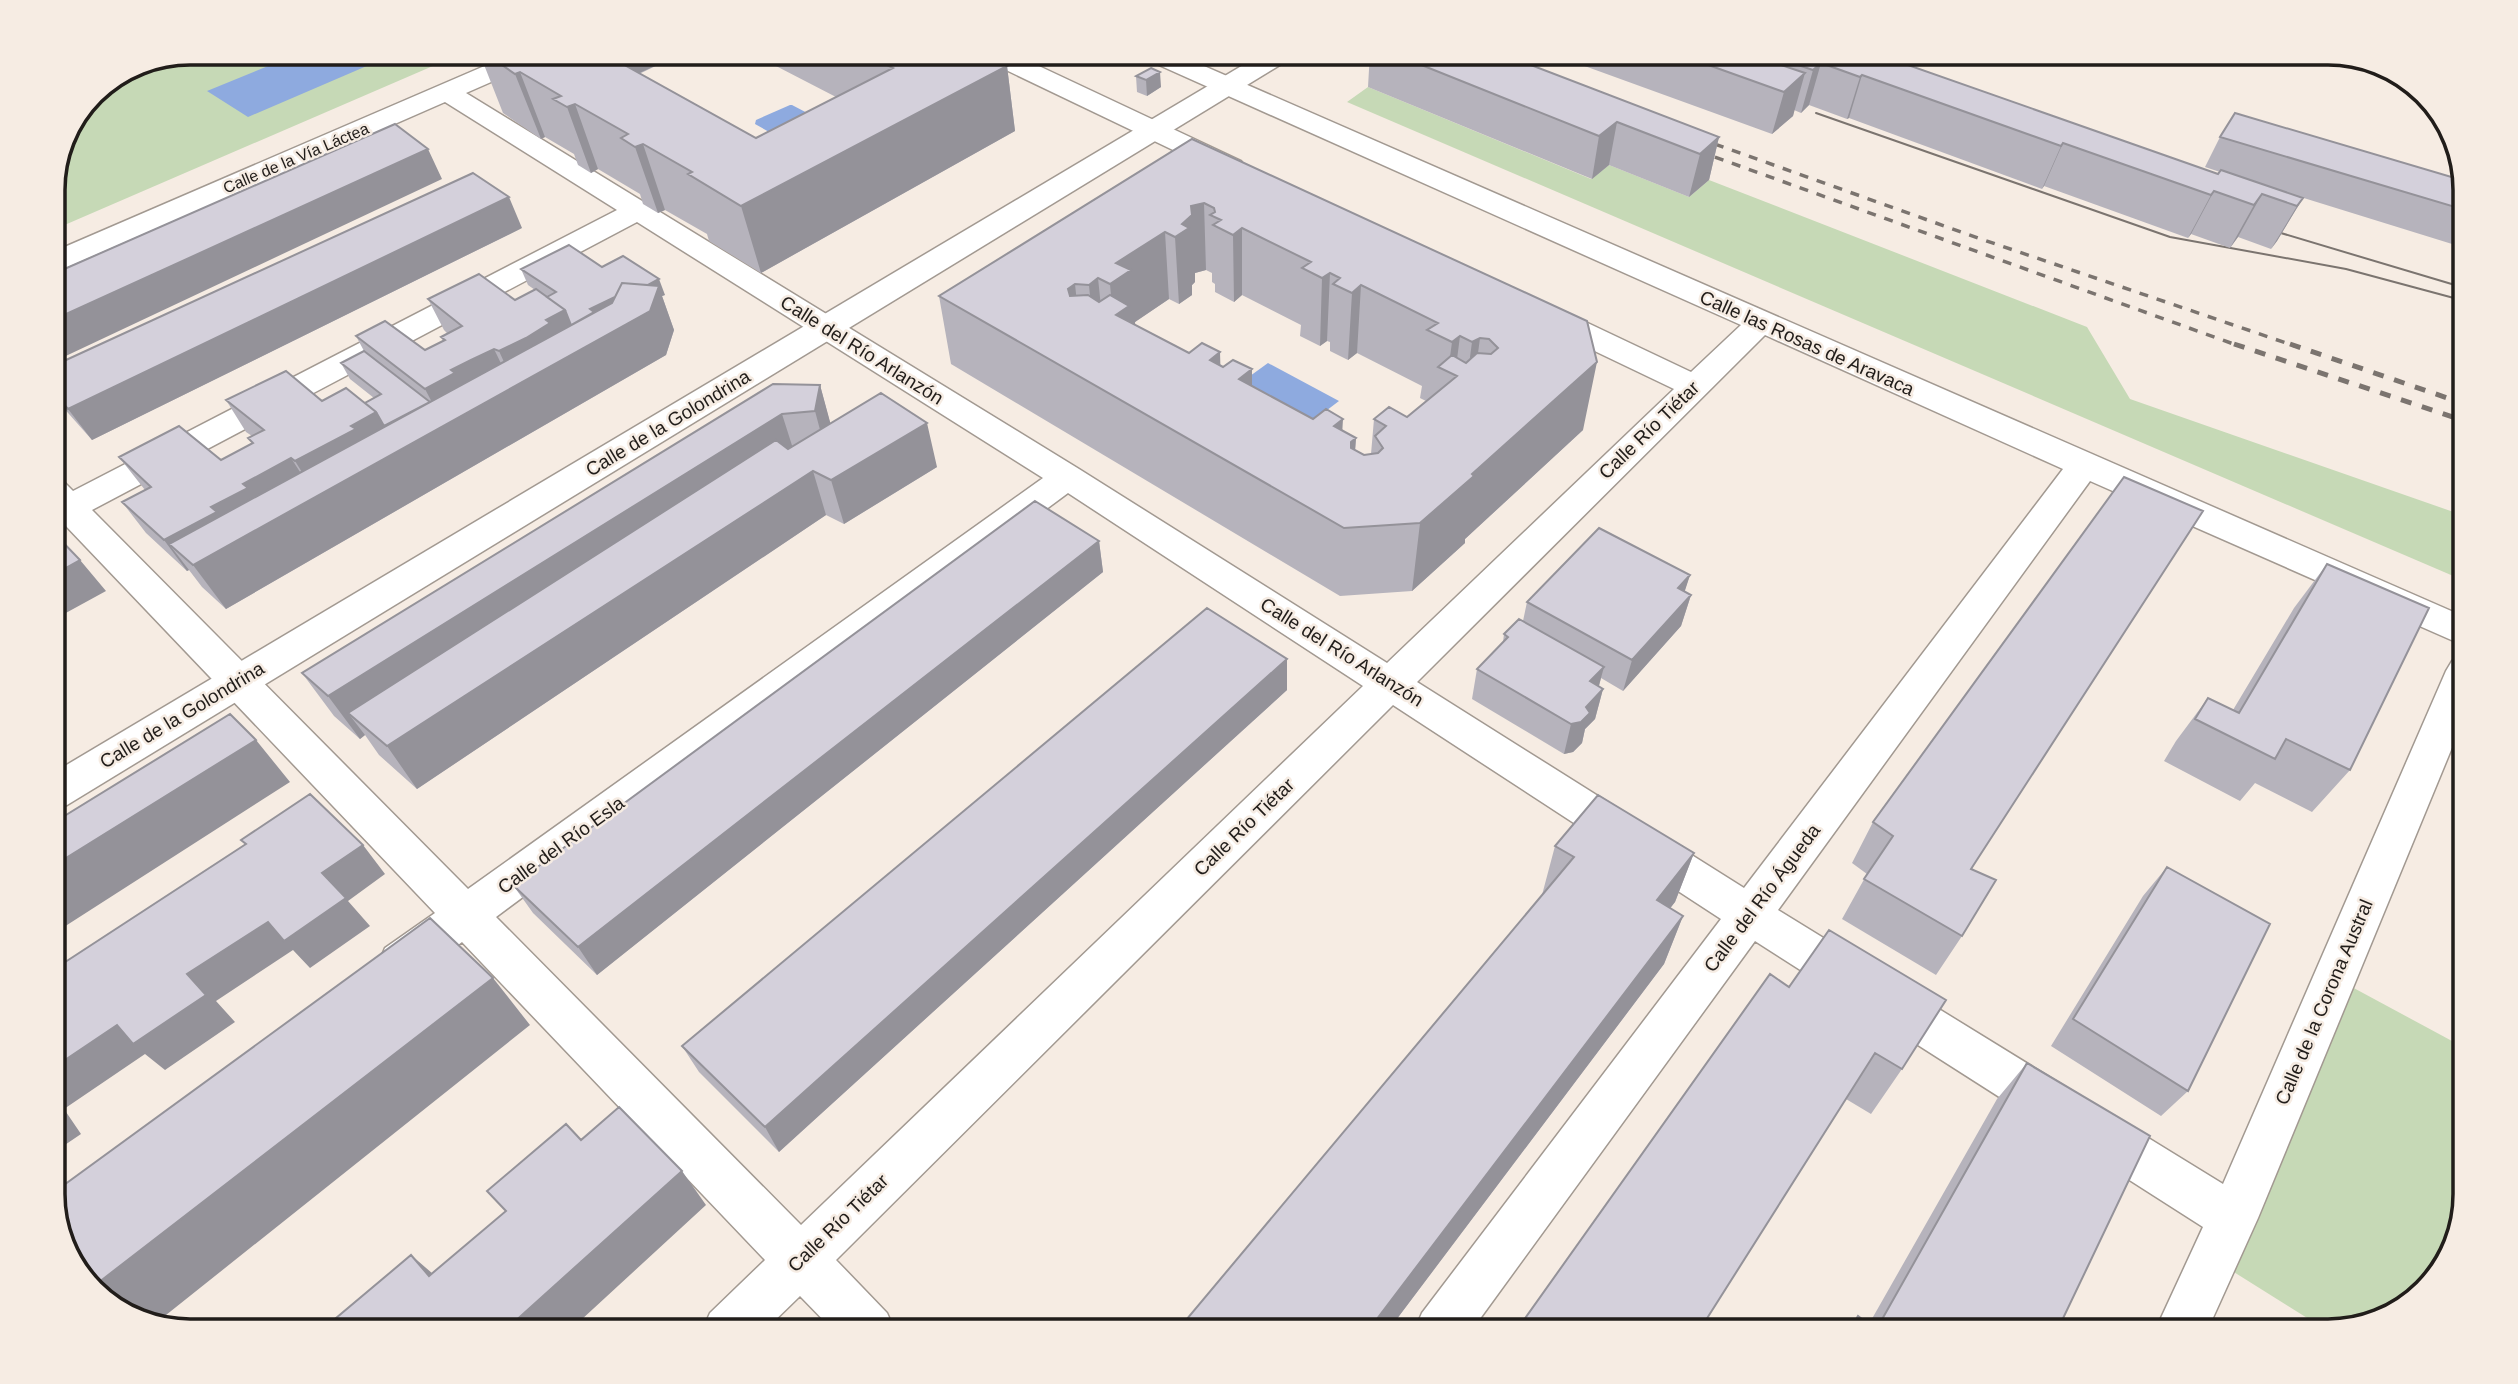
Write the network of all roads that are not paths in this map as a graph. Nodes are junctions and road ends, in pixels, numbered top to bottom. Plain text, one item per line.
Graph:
1 (509, 65) edge
2 (1016, 65) edge
3 (1179, 65) edge
4 (1264, 65) edge
5 (1229, 87) junction
6 (447, 92) junction
7 (1156, 131) junction
8 (1252, 176) edge
9 (637, 211) junction
10 (65, 258) edge
11 (1524, 305) edge
12 (1760, 323) junction
13 (827, 328) junction
14 (1695, 386) junction
15 (2084, 465) junction
16 (1067, 477) junction
17 (65, 501) edge
18 (65, 512) edge
19 (2453, 627) edge
20 (238, 681) junction
21 (1389, 682) junction
22 (2453, 699) edge
23 (65, 786) edge
24 (1749, 914) junction
25 (464, 916) junction
26 (376, 980) edge
27 (2233, 1218) junction
28 (800, 1260) junction
29 (741, 1319) edge
30 (857, 1319) edge
31 (1450, 1319) edge
32 (2187, 1319) edge

1 - 6 street, Calle de la Vía Láctea
2 - 7 street
3 - 5 street, Calle las Rosas de Aravaca
4 - 5 street, Calle de la Golondrina
5 - 7 street, Calle de la Golondrina
5 - 12 street, Calle las Rosas de Aravaca
6 - 9 street, Calle del Río Arlanzón
6 - 10 street, Calle de la Vía Láctea
7 - 8 street
7 - 13 street, Calle de la Golondrina
9 - 13 street, Calle del Río Arlanzón
9 - 17 street
11 - 14 street
12 - 14 street, Calle Río Tiétar
12 - 15 street, Calle las Rosas de Aravaca
13 - 16 street, Calle del Río Arlanzón
13 - 20 street, Calle de la Golondrina
14 - 21 street, Calle Río Tiétar
15 - 19 street, Calle las Rosas de Aravaca
15 - 24 street, Calle del Río Águeda
16 - 21 street, Calle del Río Arlanzón
16 - 25 street, Calle del Río Esla
18 - 20 street
20 - 23 street, Calle de la Golondrina
20 - 25 street
21 - 24 street, Calle del Río Arlanzón
21 - 28 street, Calle Río Tiétar
22 - 27 street, Calle de la Corona Austral
24 - 27 street, Calle del Río Arlanzón
24 - 31 street, Calle del Río Águeda
25 - 26 street, Calle del Río Esla
25 - 28 street
27 - 32 street, Calle de la Corona Austral
28 - 29 street, Calle Río Tiétar
28 - 30 street

